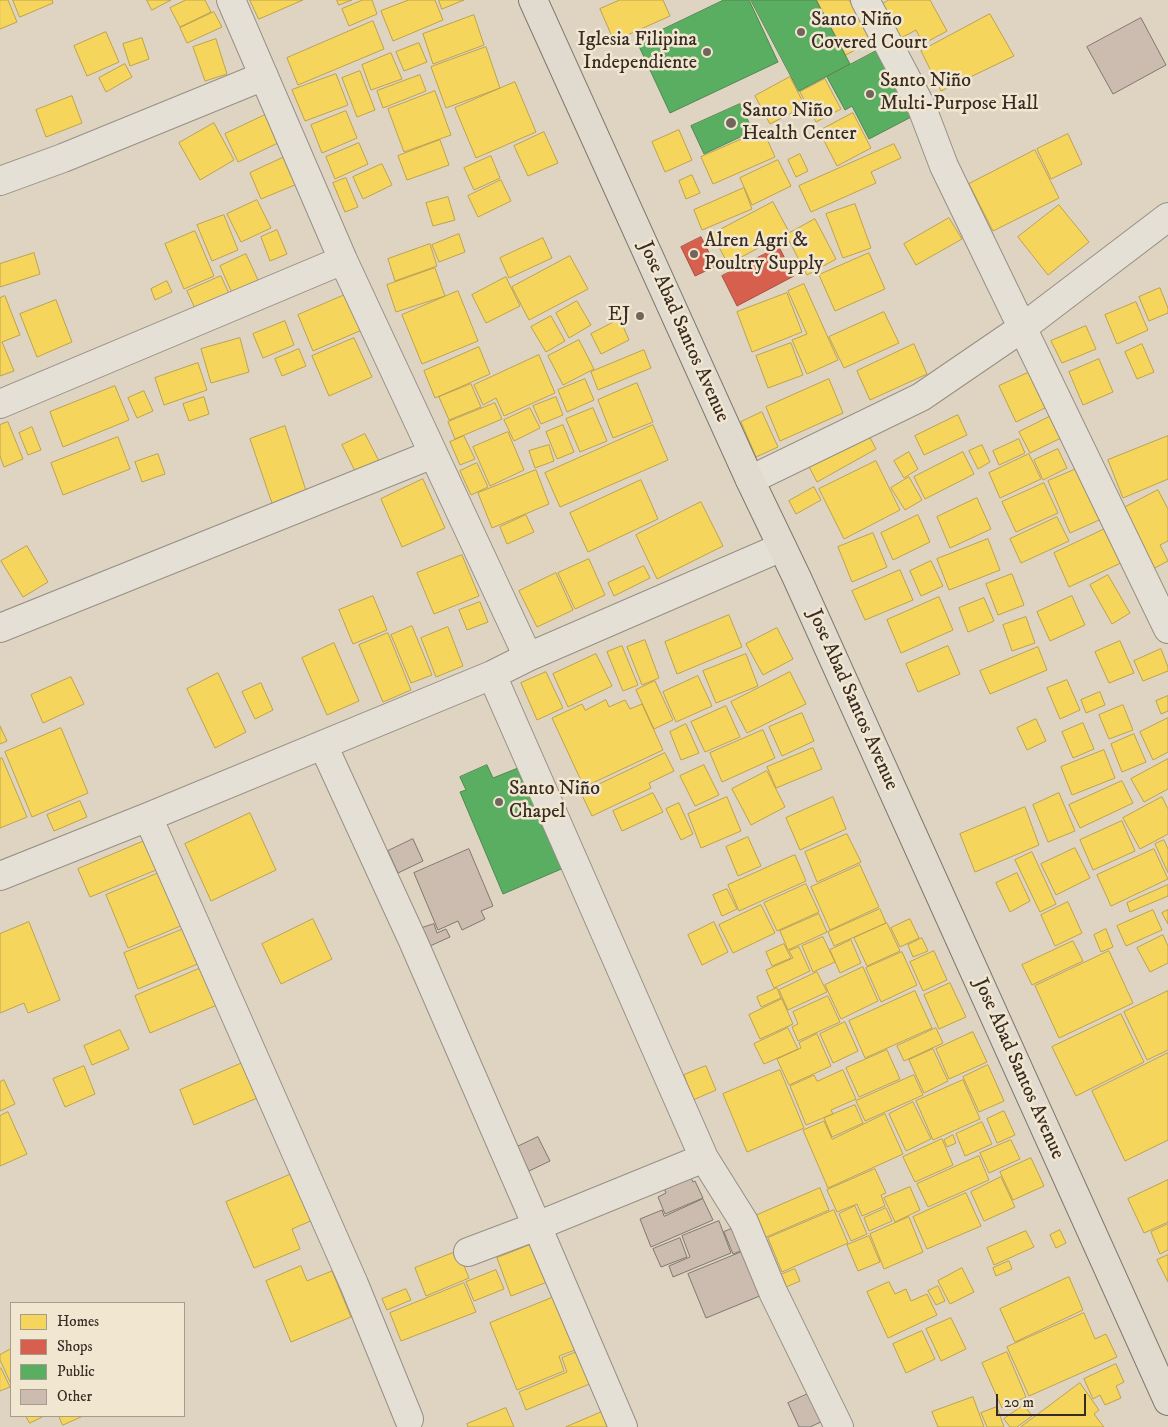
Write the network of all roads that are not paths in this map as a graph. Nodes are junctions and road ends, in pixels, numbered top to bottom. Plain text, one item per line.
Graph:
1 (231, 0) edge
2 (533, 0) edge
3 (866, 0) edge
4 (264, 76) junction
5 (0, 181) edge
6 (1168, 217) edge
7 (343, 260) junction
8 (1022, 328) junction
9 (0, 404) edge
10 (433, 454) junction
11 (750, 480) junction
12 (782, 547) junction
13 (0, 628) edge
14 (1168, 629) edge
15 (528, 657) junction
16 (492, 675) junction
17 (323, 745) junction
18 (148, 817) junction
19 (0, 876) edge
20 (704, 1158) junction
21 (537, 1226) junction
22 (468, 1252) dead end
23 (1168, 1401) edge
24 (410, 1419) dead end
25 (623, 1427) edge
26 (839, 1427) edge

1 - 4 street
2 - 11 highway, Jose Abad Santos Avenue
3 - 8 street
4 - 5 street
4 - 7 street
6 - 8 street
7 - 9 street
7 - 10 street
8 - 11 street
8 - 14 street
10 - 13 street
10 - 15 street
11 - 12 highway, Jose Abad Santos Avenue
12 - 15 street
12 - 23 highway, Jose Abad Santos Avenue
15 - 16 street
16 - 17 street
16 - 20 street
17 - 18 street
17 - 21 street
18 - 19 street
18 - 24 street
20 - 21 street
20 - 26 street
21 - 22 street
21 - 25 street

